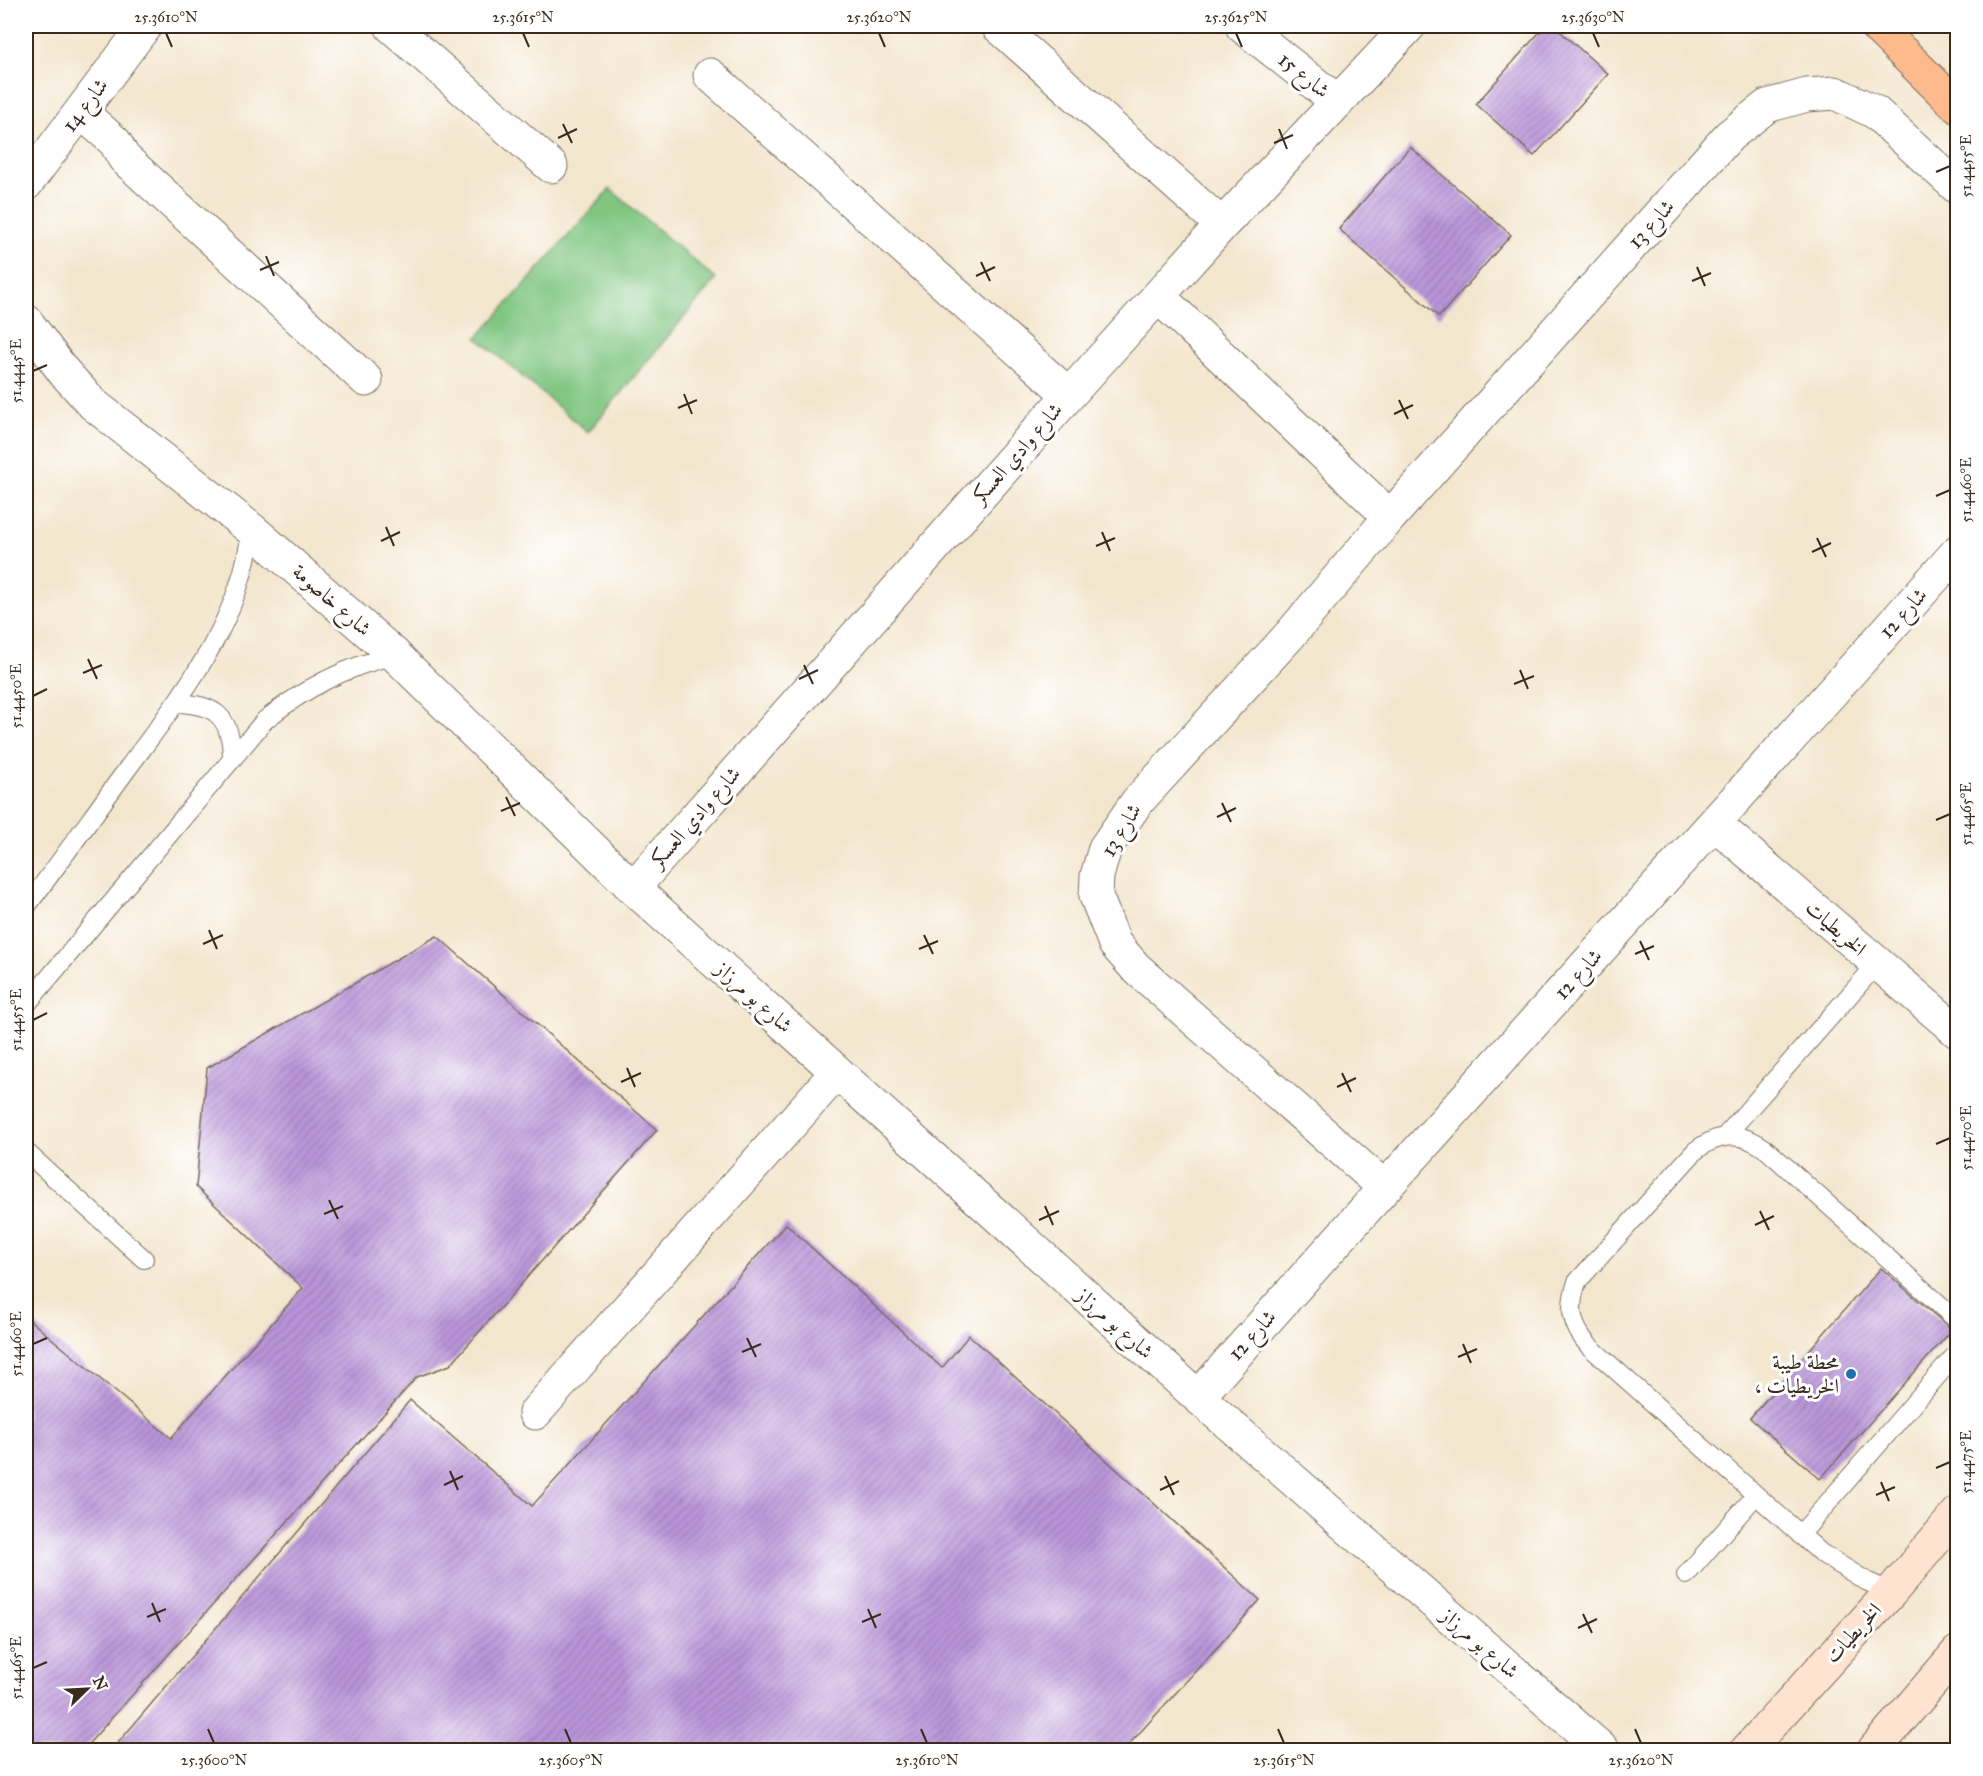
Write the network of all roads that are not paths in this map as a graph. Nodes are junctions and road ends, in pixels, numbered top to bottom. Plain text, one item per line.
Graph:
1 (145, 26) edge
2 (391, 26) edge
3 (998, 26) edge
4 (1242, 26) edge
5 (1409, 26) edge
6 (1876, 26) edge
7 (710, 75) dead end
8 (1338, 102) junction
9 (1958, 107) edge
10 (74, 121) junction
11 (551, 166) dead end
12 (26, 184) edge
13 (1958, 188) edge
14 (1222, 225) junction
15 (1158, 296) junction
16 (26, 321) edge
17 (366, 380) dead end
18 (1069, 395) junction
19 (1390, 517) junction
20 (251, 529) junction
21 (1958, 551) edge
22 (395, 655) junction
23 (176, 703) junction
24 (232, 757) junction
25 (1715, 824) junction
26 (633, 888) junction
27 (26, 907) edge
28 (1878, 964) junction
29 (26, 1005) edge
30 (1958, 1032) edge
31 (837, 1072) junction
32 (1726, 1136) junction
33 (26, 1152) edge
34 (1384, 1187) junction
35 (144, 1259) dead end
36 (1958, 1321) edge
37 (1958, 1352) edge
38 (1198, 1397) junction
39 (534, 1413) dead end
40 (1756, 1496) junction
41 (1958, 1513) edge
42 (1800, 1535) junction
43 (1686, 1575) dead end
44 (1891, 1592) junction
45 (1958, 1652) edge
46 (1604, 1750) edge
47 (1747, 1750) edge
48 (1874, 1750) edge

1 - 10 street, شارع 14
2 - 11 street
3 - 14 street
4 - 8 street, شارع 15
5 - 8 street, شارع وادي العسكر
6 - 9 main road
7 - 18 street
8 - 14 street, شارع وادي العسكر
10 - 12 street, شارع 14
10 - 17 street
13 - 19 street, شارع 13
14 - 15 street, شارع وادي العسكر
15 - 18 street, شارع وادي العسكر
15 - 19 street
16 - 20 street, شارع خاصومة
18 - 26 street, شارع وادي العسكر
19 - 34 street, شارع 13
20 - 22 street, شارع خاصومة
20 - 23 lane
21 - 25 street, شارع 12
22 - 24 lane
22 - 26 street, شارع خاصومة
23 - 24 lane
23 - 27 lane
24 - 29 lane
25 - 28 street, الخريطيات
25 - 34 street, شارع 12
26 - 31 street, شارع بو مرزاز
28 - 30 street, الخريطيات
28 - 32 lane
31 - 38 street, شارع بو مرزاز
31 - 39 street
32 - 36 lane
32 - 40 lane
33 - 35 lane
34 - 38 street, شارع 12
37 - 42 lane
38 - 46 street, شارع بو مرزاز
40 - 42 lane
40 - 43 lane
41 - 44 main road, الخريطيات
42 - 44 lane
44 - 47 main road, الخريطيات
45 - 48 main road

